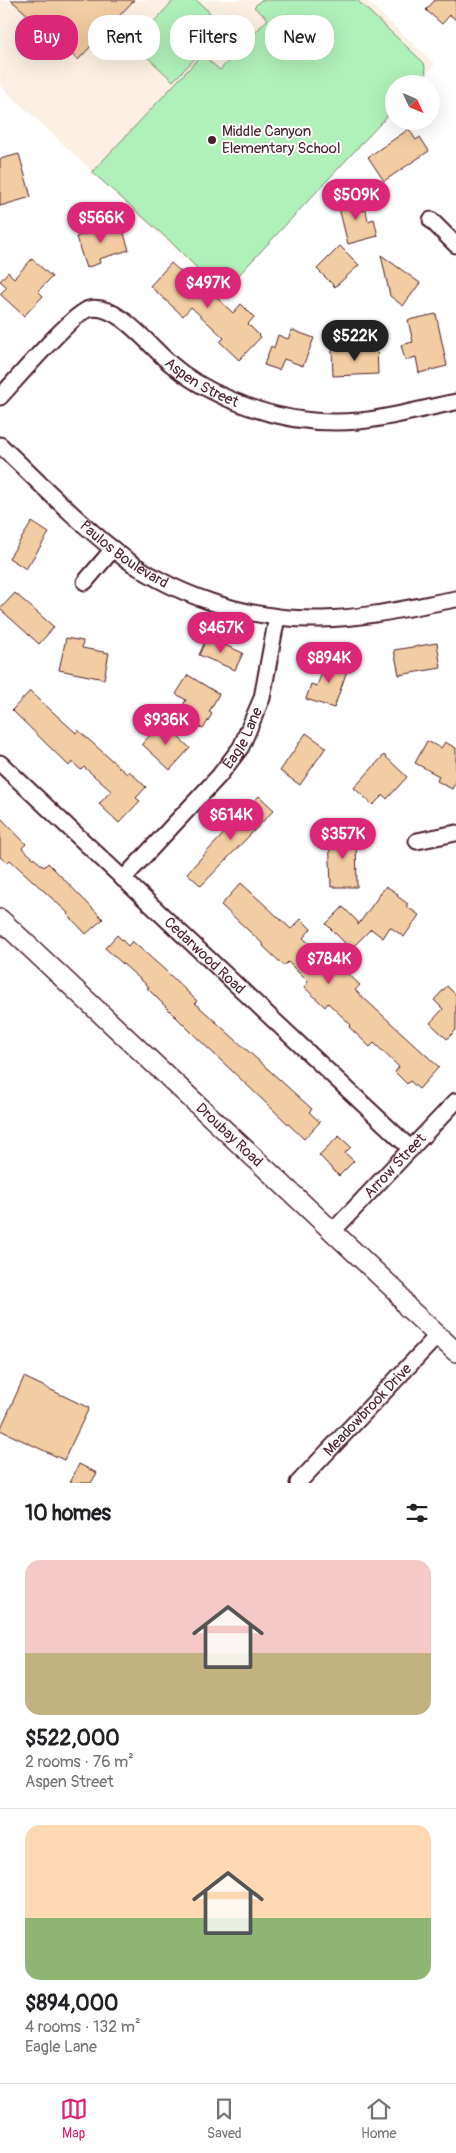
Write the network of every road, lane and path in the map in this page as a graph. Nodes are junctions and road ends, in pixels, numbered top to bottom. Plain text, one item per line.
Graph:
1 (431, 220) dead end
2 (456, 245) edge
3 (0, 397) edge
4 (456, 402) edge
5 (0, 445) edge
6 (113, 550) junction
7 (85, 582) dead end
8 (456, 599) edge
9 (277, 617) junction
10 (0, 763) edge
11 (456, 833) edge
12 (417, 840) dead end
13 (123, 879) junction
14 (0, 919) edge
15 (456, 1101) edge
16 (411, 1149) junction
17 (333, 1231) junction
18 (438, 1335) junction
19 (456, 1352) edge
20 (298, 1483) edge

1 - 2 street
3 - 4 street, Aspen Street
5 - 6 street, Paulos Boulevard
6 - 7 street
6 - 9 street, Paulos Boulevard
8 - 9 street, Paulos Boulevard
9 - 13 street, Eagle Lane
10 - 13 street, Cedarwood Road
11 - 12 street
13 - 16 street, Cedarwood Road
14 - 17 street, Droubay Road
15 - 16 street, Arrow Street
16 - 17 street, Arrow Street
17 - 18 street, Droubay Road
18 - 19 street, Droubay Road
18 - 20 street, Meadowbrook Drive

